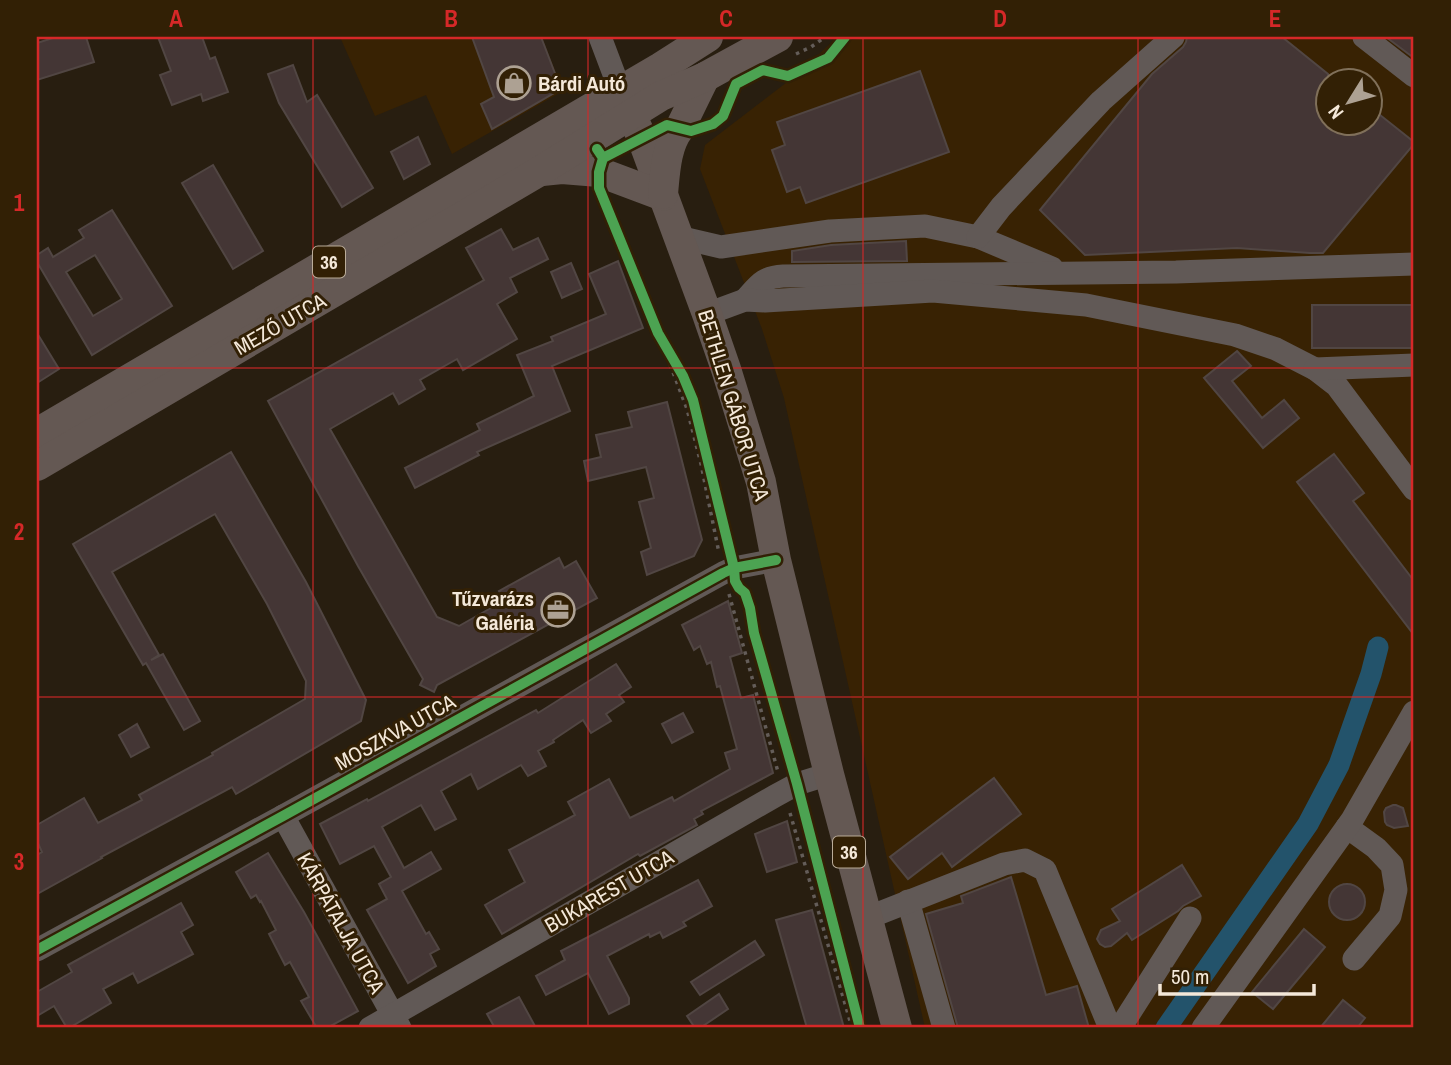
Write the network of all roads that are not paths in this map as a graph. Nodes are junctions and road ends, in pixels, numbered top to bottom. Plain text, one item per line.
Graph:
1 (600, 37) edge
2 (778, 37) edge
3 (1173, 37) edge
4 (1364, 37) edge
5 (691, 39) edge
6 (1414, 76) edge
7 (705, 77) junction
8 (625, 103) junction
9 (540, 171) junction
10 (663, 196) junction
11 (678, 237) junction
12 (978, 237) junction
13 (1414, 264) edge
14 (1065, 273) junction
15 (745, 300) junction
16 (707, 314) junction
17 (1414, 365) edge
18 (1315, 369) junction
19 (37, 433) edge
20 (37, 466) edge
21 (1414, 489) edge
22 (776, 560) junction
23 (1414, 712) edge
24 (829, 774) junction
25 (282, 816) junction
26 (1347, 827) junction
27 (908, 901) junction
28 (867, 918) junction
29 (1190, 918) dead end
30 (37, 950) edge
31 (1354, 959) dead end
32 (396, 1022) edge
33 (370, 1028) edge
34 (897, 1028) edge
35 (944, 1028) edge
36 (1110, 1028) edge
37 (1120, 1028) edge
38 (1203, 1028) edge

1 - 8 street, BETHLEN GÁBOR UTCA
2 - 7 main road
3 - 12 street
4 - 6 street
5 - 8 main road
7 - 8 main road
7 - 10 main road
8 - 9 main road, MEZŐ UTCA / 36
8 - 10 main road, BETHLEN GÁBOR UTCA / 36
8 - 19 main road, MEZŐ UTCA / 36
9 - 10 main road, 36
9 - 20 main road, MEZŐ UTCA / 36
10 - 11 main road, BETHLEN GÁBOR UTCA / 36
11 - 12 street
11 - 16 main road, BETHLEN GÁBOR UTCA / 36
12 - 14 street
13 - 14 street
14 - 15 street
15 - 16 street
15 - 18 street
16 - 22 main road, BETHLEN GÁBOR UTCA / 36
17 - 18 street
18 - 21 street
22 - 24 main road, BETHLEN GÁBOR UTCA / 36
22 - 25 street, MOSZKVA UTCA
23 - 26 street
24 - 28 main road, BETHLEN GÁBOR UTCA / 36
24 - 32 street, BUKAREST UTCA
25 - 30 street, MOSZKVA UTCA
25 - 32 street, KÁRPÁTALJA UTCA
26 - 31 street
26 - 38 street
27 - 28 street
27 - 35 street
27 - 36 street
28 - 34 main road, BETHLEN GÁBOR UTCA / 36
29 - 37 street
32 - 33 street, BUKAREST UTCA

